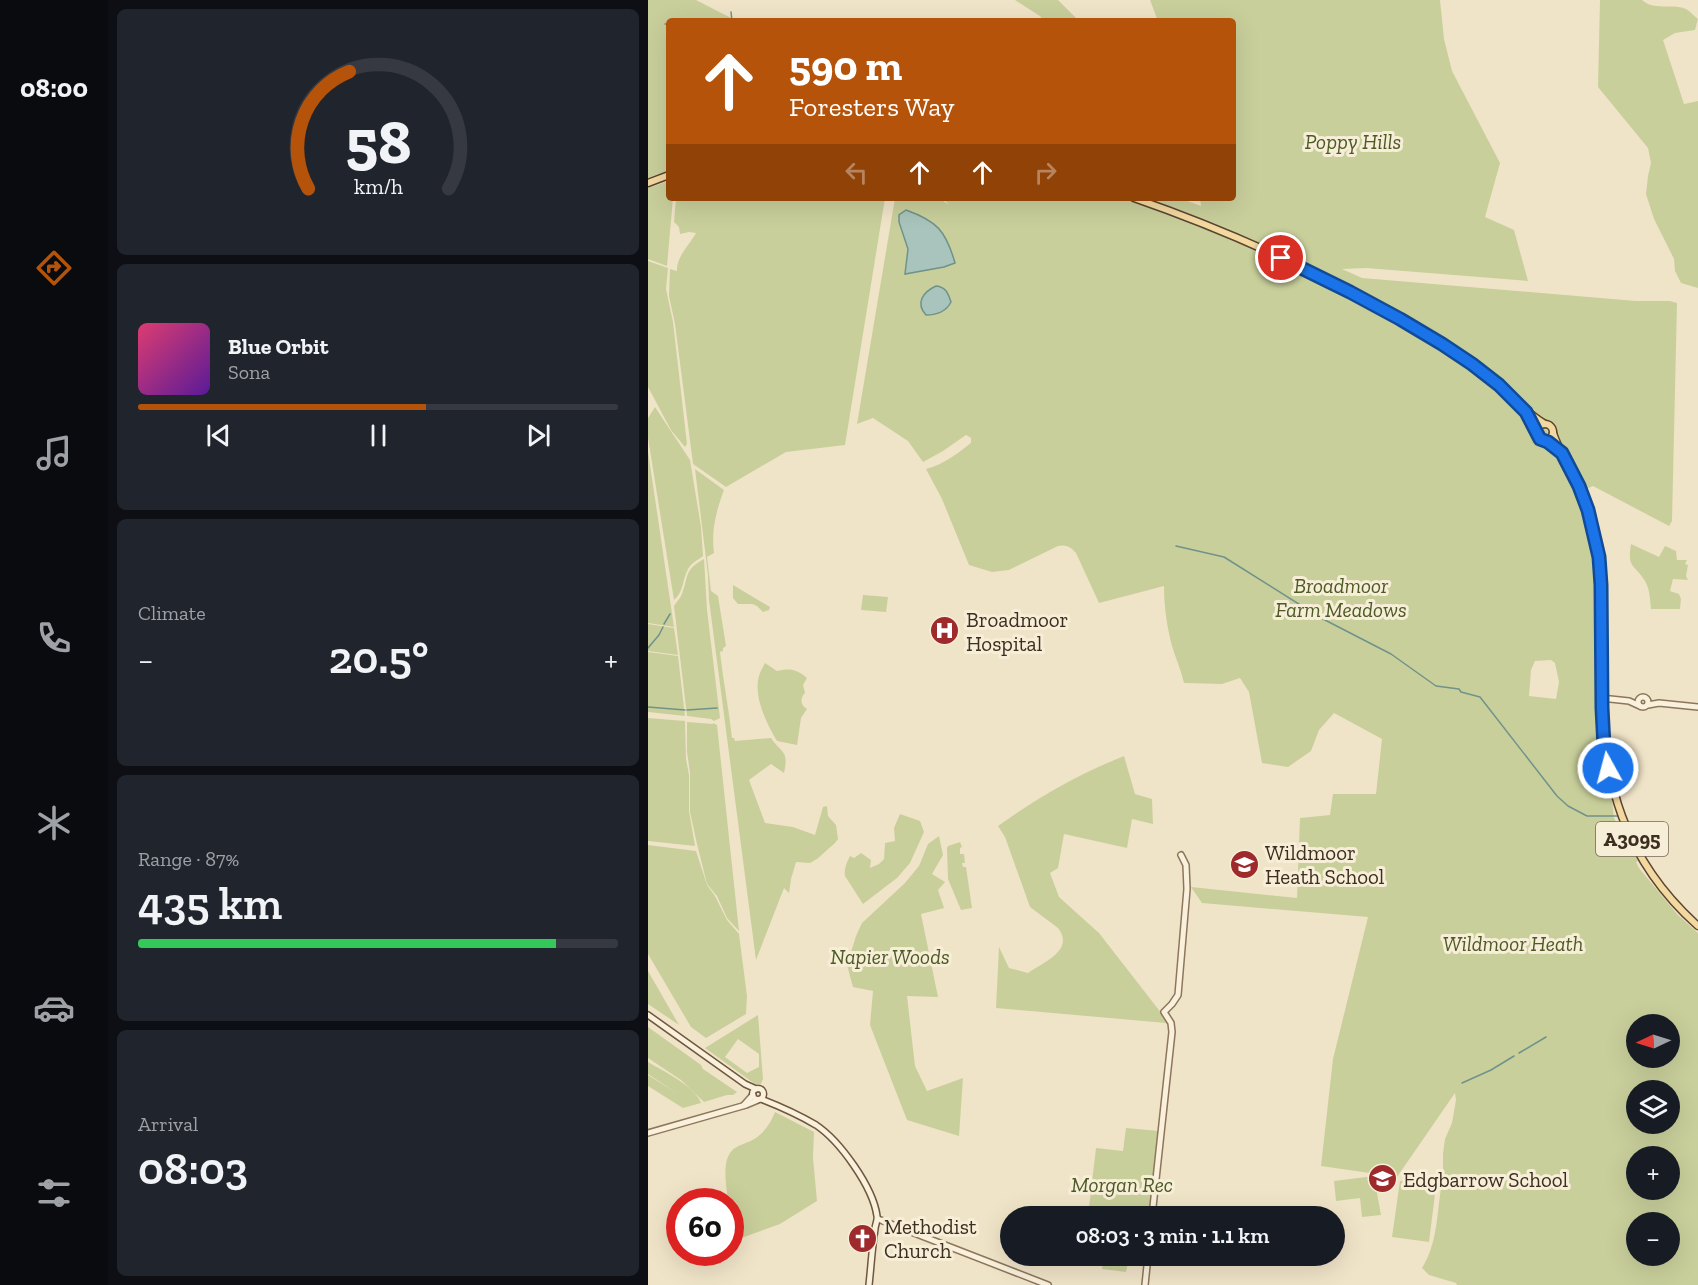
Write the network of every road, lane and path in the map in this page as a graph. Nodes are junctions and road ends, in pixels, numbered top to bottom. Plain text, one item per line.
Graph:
1 (666, 176) edge
2 (648, 183) edge
3 (1142, 201) edge
4 (1526, 412) junction
5 (1545, 424) junction
6 (1553, 433) junction
7 (1537, 435) junction
8 (1544, 441) junction
9 (1562, 453) junction
10 (1602, 698) junction
11 (1639, 699) junction
12 (1629, 701) junction
13 (1647, 702) junction
14 (1640, 706) junction
15 (1698, 707) edge
16 (1181, 855) dead end
17 (1698, 927) edge
18 (648, 1015) edge
19 (754, 1092) junction
20 (761, 1098) junction
21 (743, 1106) junction
22 (648, 1133) edge
23 (1153, 1206) edge
24 (878, 1219) junction
25 (1147, 1266) edge
26 (869, 1285) edge
27 (1048, 1285) edge
28 (1145, 1285) edge

1 - 2 main road
3 - 4 main road
4 - 5 main road
4 - 7 main road
5 - 6 main road
5 - 7 main road
6 - 8 main road
6 - 9 main road, A3095
7 - 8 main road
8 - 9 main road, A3095
9 - 10 main road, A3095
10 - 12 street
10 - 17 main road, A3095
11 - 12 street
11 - 13 street
11 - 14 street
12 - 14 street
13 - 14 street
13 - 15 street
16 - 23 street
18 - 19 street
19 - 20 street
19 - 20 street
19 - 21 street
20 - 21 street
20 - 24 street
21 - 22 street
24 - 26 street
24 - 27 street
25 - 28 street

